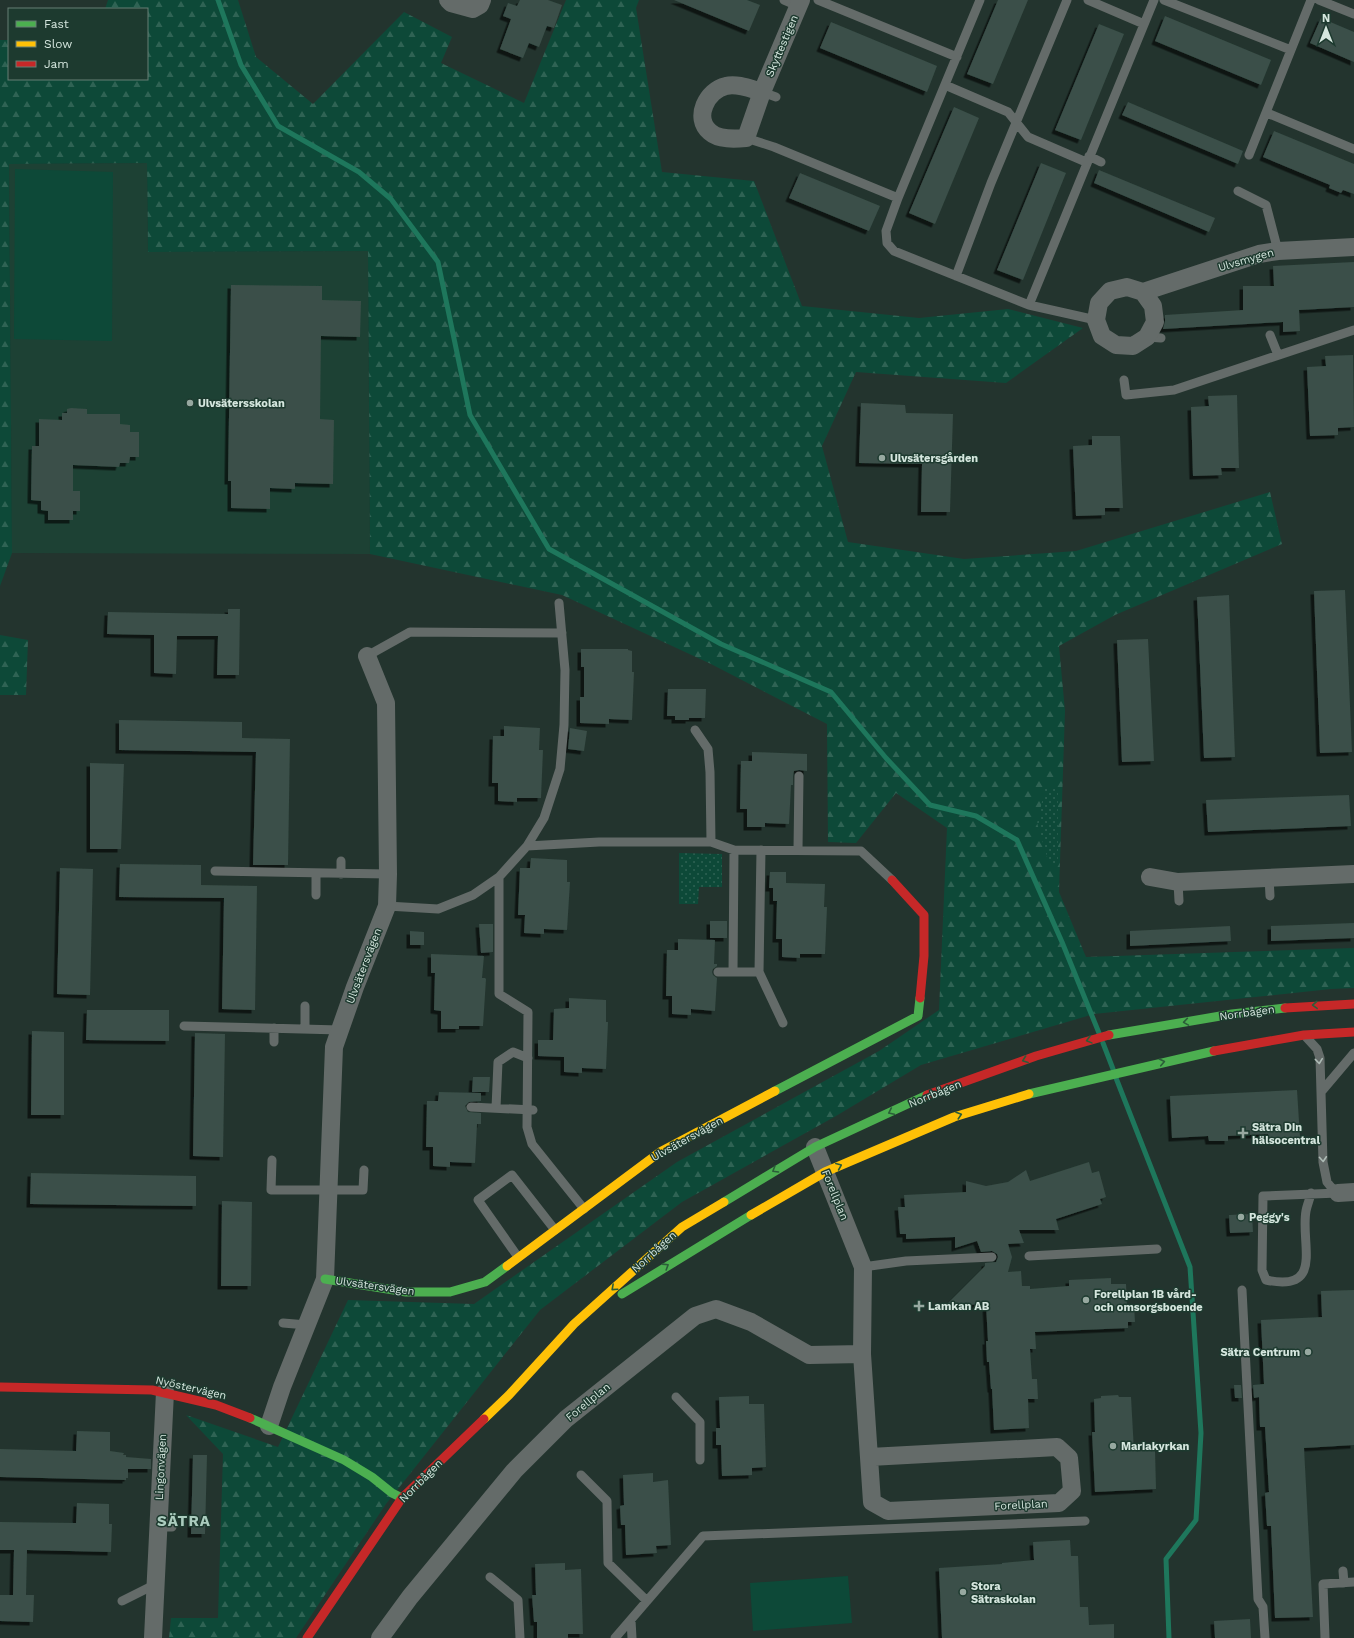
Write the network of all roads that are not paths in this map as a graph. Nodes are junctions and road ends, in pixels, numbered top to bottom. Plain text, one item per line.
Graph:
1 (448, 0) edge
2 (482, 0) edge
3 (818, 0) edge
4 (980, 0) edge
5 (1067, 0) edge
6 (1088, 0) edge
7 (1154, 0) edge
8 (1164, 0) edge
9 (1311, 0) edge
10 (1319, 0) edge
11 (794, 2) edge
12 (1354, 14) edge
13 (1144, 24) junction
14 (1291, 50) junction
15 (957, 57) junction
16 (945, 85) junction
17 (769, 94) junction
18 (1267, 113) junction
19 (1016, 122) junction
20 (746, 138) junction
21 (1354, 149) edge
22 (1249, 155) dead end
23 (1088, 159) junction
24 (1101, 162) dead end
25 (1238, 191) dead end
26 (898, 198) junction
27 (1354, 247) edge
28 (1278, 251) junction
29 (956, 276) junction
30 (1143, 292) junction
31 (1029, 304) junction
32 (1096, 320) junction
33 (1354, 330) edge
34 (1270, 335) dead end
35 (1278, 355) junction
36 (1124, 380) dead end
37 (559, 603) dead end
38 (562, 633) junction
39 (367, 656) joint
40 (695, 730) dead end
41 (799, 776) dead end
42 (711, 842) junction
43 (527, 846) junction
44 (798, 849) junction
45 (734, 850) junction
46 (761, 850) junction
47 (341, 861) dead end
48 (215, 871) dead end
49 (316, 873) junction
50 (341, 874) junction
51 (388, 874) junction
52 (1354, 874) edge
53 (499, 877) junction
54 (1150, 877) dead end
55 (1269, 878) junction
56 (892, 880) joint
57 (1178, 882) junction
58 (316, 895) dead end
59 (1270, 896) dead end
60 (1179, 901) dead end
61 (387, 906) junction
62 (718, 972) dead end
63 (733, 972) junction
64 (759, 972) junction
65 (1354, 1004) edge
66 (305, 1006) dead end
67 (783, 1023) dead end
68 (184, 1026) dead end
69 (274, 1028) junction
70 (305, 1029) junction
71 (340, 1030) junction
72 (1354, 1032) edge
73 (1304, 1035) junction
74 (274, 1042) dead end
75 (1354, 1053) edge
76 (528, 1058) junction
77 (1321, 1092) junction
78 (471, 1107) dead end
79 (496, 1108) junction
80 (530, 1109) junction
81 (815, 1147) junction
82 (272, 1160) dead end
83 (364, 1170) dead end
84 (825, 1172) junction
85 (329, 1191) junction
86 (1311, 1193) junction
87 (1346, 1193) edge
88 (584, 1208) junction
89 (555, 1230) junction
90 (1157, 1249) dead end
91 (1029, 1256) dead end
92 (518, 1257) junction
93 (992, 1257) dead end
94 (863, 1266) junction
95 (325, 1279) junction
96 (1242, 1290) dead end
97 (283, 1323) dead end
98 (574, 1324) junction
99 (307, 1325) junction
100 (862, 1354) junction
101 (0, 1387) edge
102 (165, 1392) junction
103 (676, 1397) dead end
104 (269, 1426) junction
105 (870, 1456) junction
106 (700, 1460) dead end
107 (581, 1475) dead end
108 (402, 1498) junction
109 (1084, 1521) dead end
110 (1343, 1571) dead end
111 (490, 1577) dead end
112 (1354, 1582) edge
113 (1344, 1583) junction
114 (156, 1584) junction
115 (122, 1601) dead end
116 (647, 1601) junction
117 (631, 1620) junction
118 (153, 1638) edge
119 (306, 1638) edge
120 (380, 1638) edge
121 (520, 1638) edge
122 (616, 1638) edge
123 (632, 1638) edge
124 (1265, 1638) edge
125 (1325, 1638) edge

1 - 2 street
3 - 15 lane
4 - 15 lane
5 - 19 lane
6 - 13 lane
7 - 13 lane
8 - 14 lane
9 - 14 lane
10 - 12 lane
11 - 17 street, Skyttestigen
13 - 23 lane
14 - 18 lane
15 - 16 lane
16 - 19 lane
16 - 26 lane
17 - 20 street, Skyttestigen
17 - 20 street
18 - 21 lane
18 - 22 lane
19 - 23 lane
19 - 29 lane
20 - 26 lane
23 - 24 lane
23 - 31 lane
25 - 28 lane
26 - 29 lane
27 - 28 street, Ulvsmygen
28 - 30 street, Ulvsmygen
29 - 31 lane
30 - 32 street
30 - 32 street
31 - 32 lane
33 - 35 lane
34 - 35 lane
35 - 36 lane
37 - 38 lane
38 - 39 lane
38 - 43 lane
39 - 51 street, Ulvsätersvägen
40 - 42 lane
41 - 44 lane
42 - 43 lane
42 - 45 lane
43 - 53 lane
44 - 46 lane
44 - 56 lane
45 - 46 lane
45 - 63 lane
46 - 64 lane
47 - 50 lane
48 - 49 lane
49 - 50 lane
49 - 58 lane
50 - 51 lane
51 - 61 street, Ulvsätersvägen
52 - 55 street
53 - 61 lane
53 - 76 lane
54 - 57 street
55 - 57 street
55 - 59 lane
56 - 88 street, Ulvsätersvägen
57 - 60 lane
61 - 71 street, Ulvsätersvägen
62 - 63 lane
63 - 64 lane
64 - 67 lane
65 -> 81 street, Norrbågen
66 - 70 lane
68 - 69 lane
69 - 70 lane
69 - 74 lane
70 - 71 lane
71 - 85 street, Ulvsätersvägen
72 - 73 street, Norrbågen
73 -> 77 lane
84 -> 73 street, Norrbågen
75 - 77 lane
76 - 79 lane
76 - 80 lane
77 -> 87 lane
78 - 79 lane
79 - 80 lane
80 - 88 lane
81 - 84 street, Forellplan
81 -> 98 street, Norrbågen
82 - 85 lane
83 - 85 lane
84 - 94 street, Forellplan
98 -> 84 street, Norrbågen
85 - 95 street, Ulvsätersvägen
86 - 86 lane
86 - 87 lane
88 - 89 street, Ulvsätersvägen
89 - 92 street, Ulvsätersvägen
89 - 92 lane
90 - 91 lane
92 - 95 street, Ulvsätersvägen
93 - 94 lane
94 - 100 street, Forellplan
95 - 99 street, Ulvsätersvägen
96 - 124 lane
97 - 99 lane
98 - 108 street, Norrbågen
99 - 104 street, Ulvsätersvägen
100 - 105 street, Forellplan
100 - 120 street, Forellplan
101 - 102 street, Nyöstervägen
102 - 104 street, Nyöstervägen
102 - 114 street, Lingonvägen
103 - 106 lane
104 - 108 street, Nyöstervägen
105 - 105 street, Forellplan
107 - 116 lane
108 - 119 street, Norrbågen
109 - 116 lane
110 - 113 lane
111 - 121 lane
112 - 113 lane
113 - 125 lane
114 - 115 lane
114 - 118 street, Lingonvägen
116 - 117 lane
117 - 122 lane
117 - 123 lane

